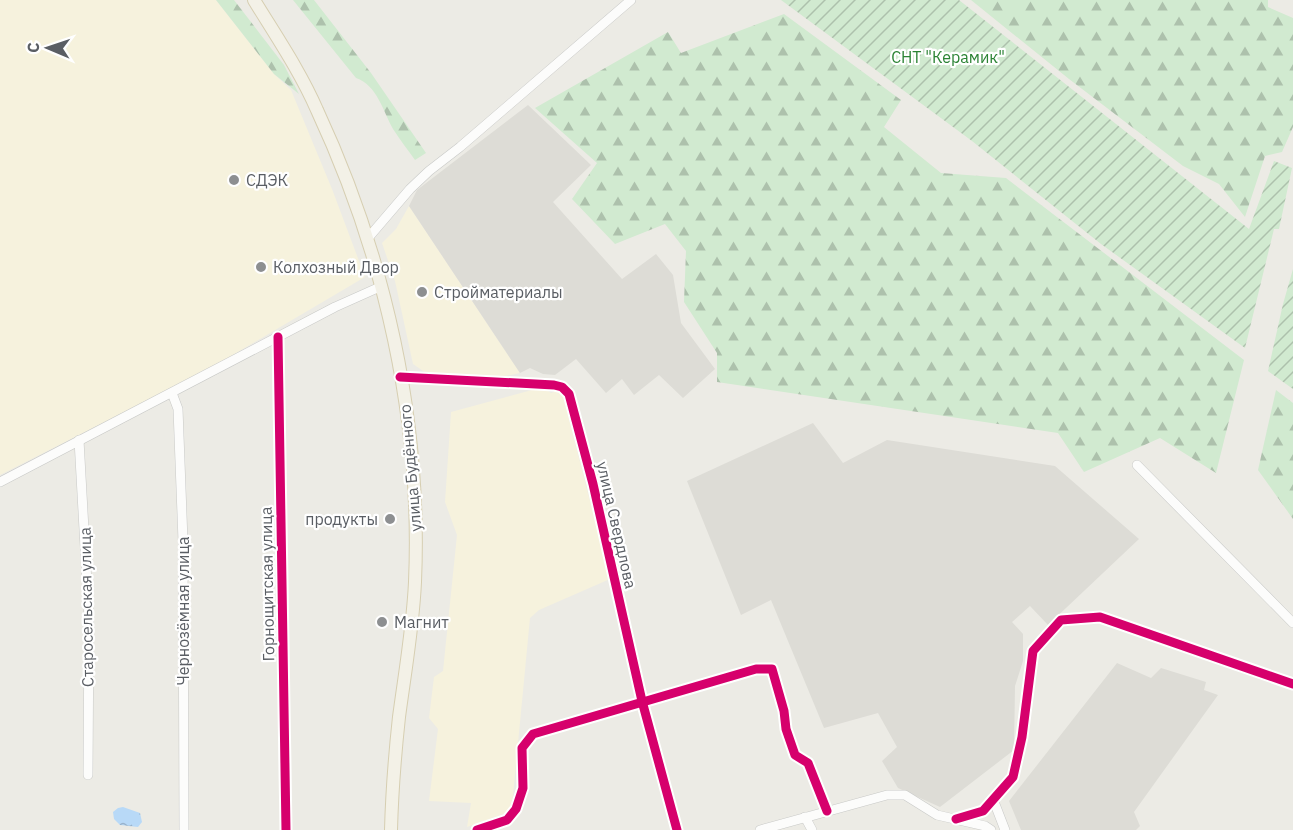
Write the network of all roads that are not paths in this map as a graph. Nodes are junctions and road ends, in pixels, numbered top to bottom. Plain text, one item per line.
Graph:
1 (254, 0) edge
2 (631, 0) edge
3 (368, 238) junction
4 (382, 286) junction
5 (278, 337) junction
6 (400, 377) junction
7 (172, 393) junction
8 (80, 440) junction
9 (1137, 465) dead end
10 (0, 482) edge
11 (1293, 623) edge
12 (1293, 684) edge
13 (642, 701) junction
14 (88, 775) dead end
15 (993, 799) junction
16 (827, 811) junction
17 (805, 817) junction
18 (956, 819) junction
19 (184, 830) edge
20 (286, 830) edge
21 (391, 830) edge
22 (477, 830) edge
23 (677, 830) edge
24 (760, 830) edge
25 (812, 830) edge
26 (991, 830) edge
27 (1005, 830) edge

1 - 3 main road, улица Будённого
2 - 3 street
3 - 4 main road, улица Будённого
4 - 5 street
4 - 6 main road, улица Будённого
5 - 7 street
5 - 20 street, Горнощитская улица
6 - 13 street, улица Свердлова
6 - 21 main road, улица Будённого
7 - 8 street
7 - 19 street, Чернозёмная улица
8 - 10 street
8 - 14 street, Старосельская улица
9 - 11 street
12 - 15 street
13 - 16 street
13 - 22 street
13 - 23 street, улица Свердлова
15 - 18 street
15 - 27 street
16 - 17 street
16 - 18 street
17 - 24 street
17 - 25 street
18 - 26 street

